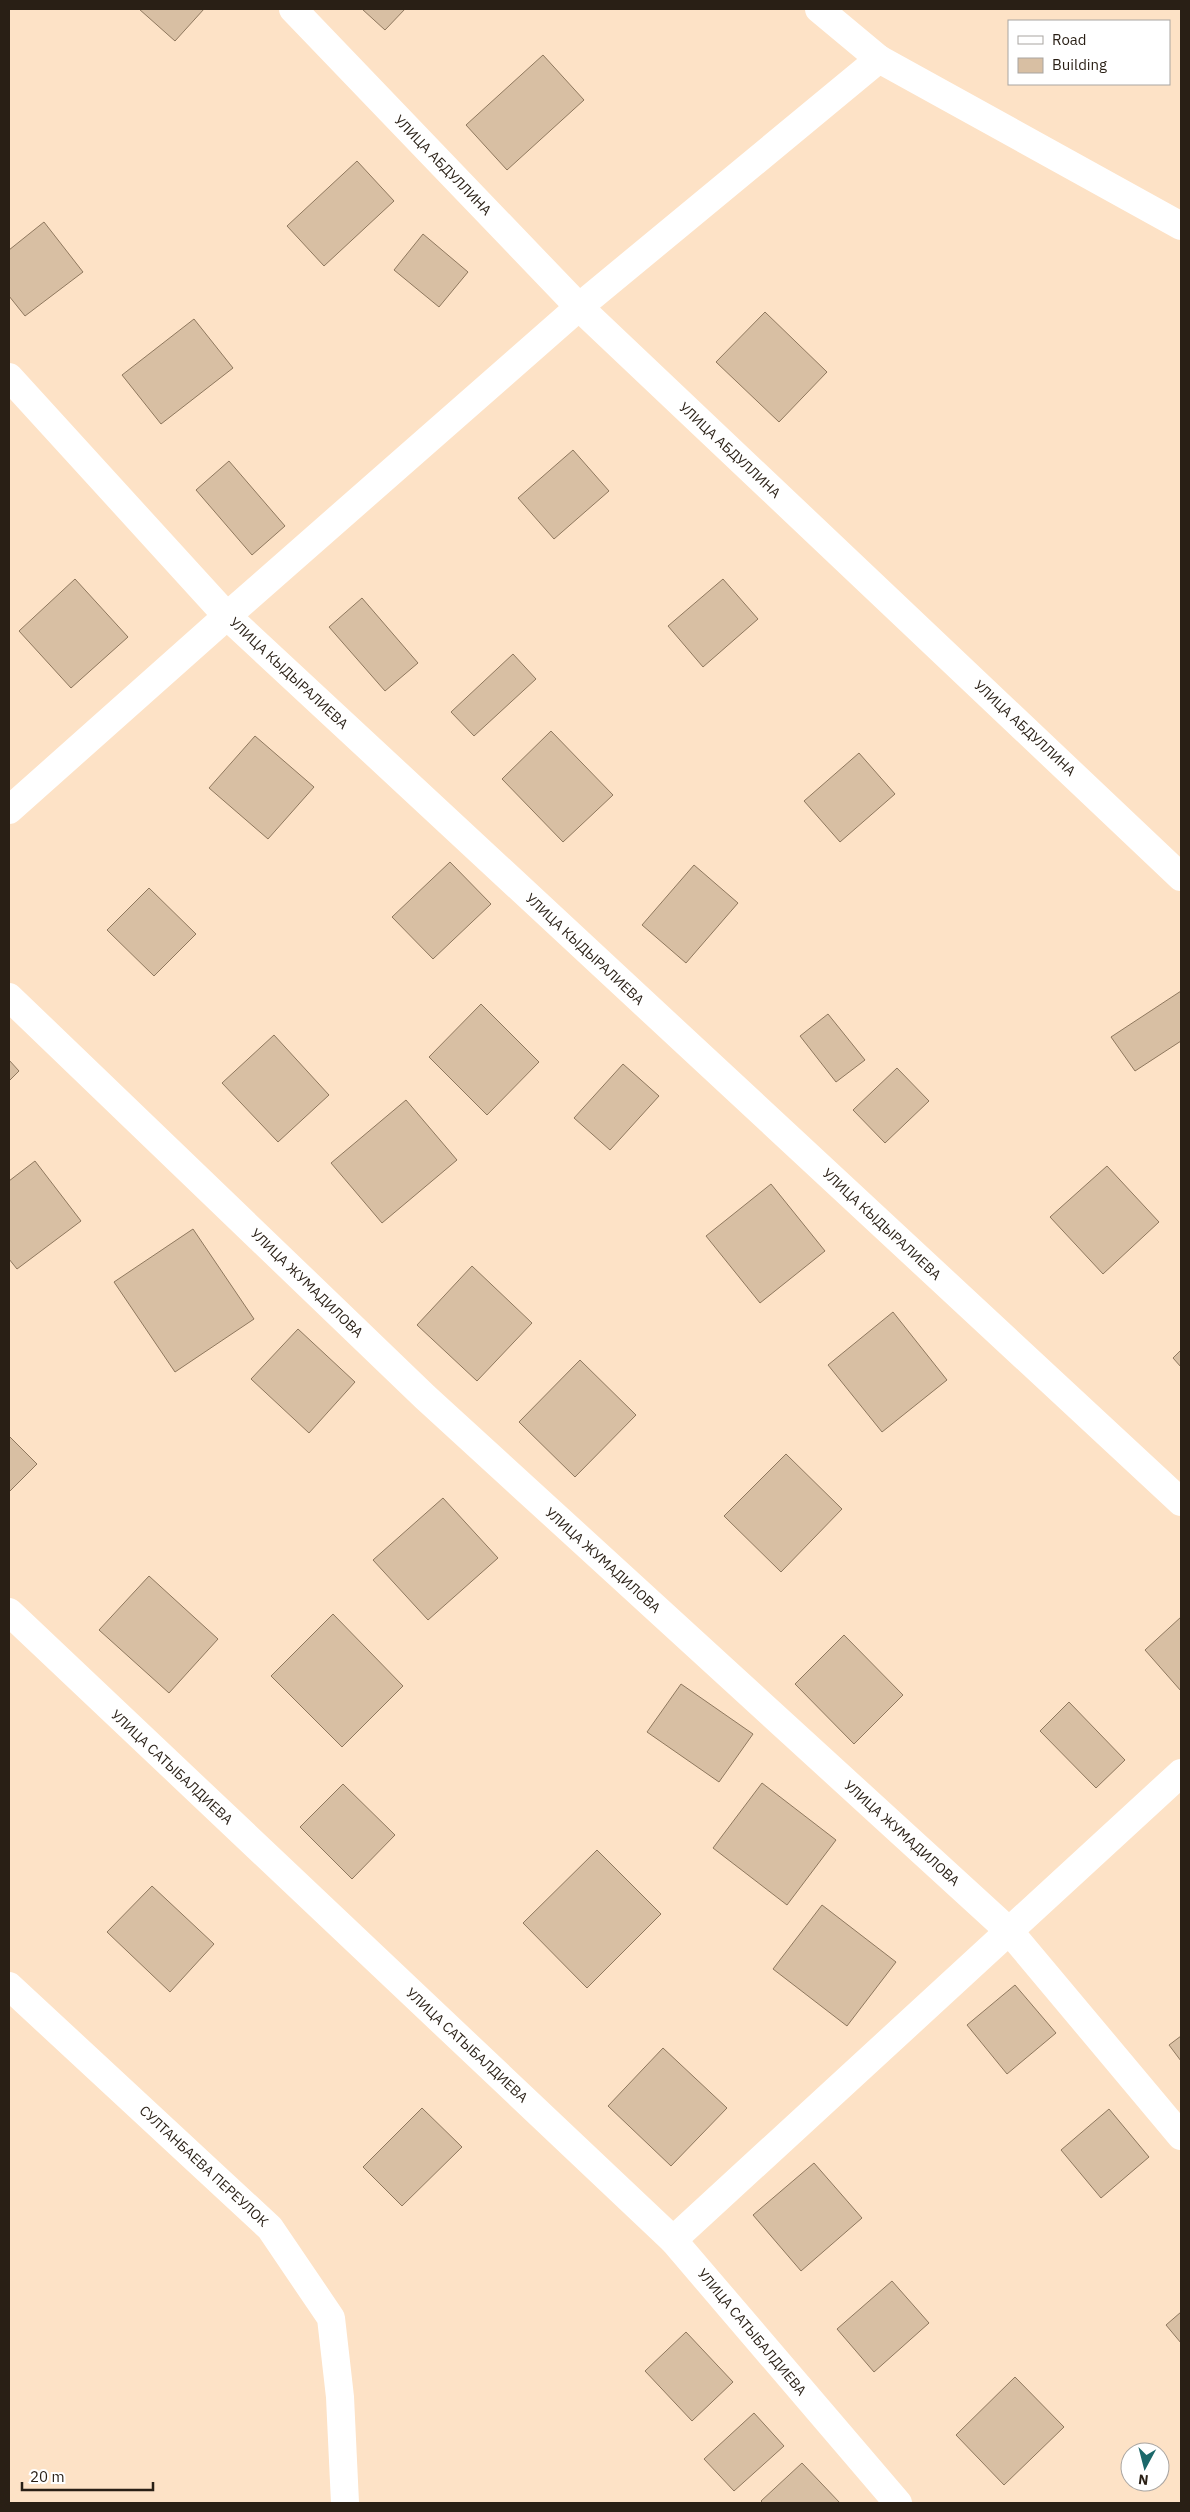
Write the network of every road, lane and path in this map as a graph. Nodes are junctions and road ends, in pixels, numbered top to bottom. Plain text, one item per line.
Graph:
1 (293, 9) edge
2 (819, 9) edge
3 (879, 59) junction
4 (1181, 226) edge
5 (579, 307) junction
6 (9, 376) edge
7 (227, 616) junction
8 (9, 810) edge
9 (1181, 877) edge
10 (9, 997) edge
11 (1181, 1502) edge
12 (9, 1612) edge
13 (1181, 1773) edge
14 (1010, 1932) junction
15 (9, 1986) edge
16 (1181, 2136) edge
17 (673, 2240) junction
18 (345, 2503) edge
19 (898, 2503) edge

1 - 5 street, УЛИЦА АБДУЛЛИНА
2 - 3 street
3 - 4 street
3 - 5 street
5 - 7 street
5 - 9 street, УЛИЦА АБДУЛЛИНА
6 - 7 street, УЛИЦА КЫДЫРАЛИЕВА
7 - 8 street
7 - 11 street, УЛИЦА КЫДЫРАЛИЕВА
10 - 14 street, УЛИЦА ЖУМАДИЛОВА
12 - 17 street, УЛИЦА САТЫБАЛДИЕВА
13 - 14 street
14 - 16 street, УЛИЦА ЖУМАДИЛОВА
14 - 17 street
15 - 18 street, СУЛТАНБАЕВА ПЕРЕУЛОК
17 - 19 street, УЛИЦА САТЫБАЛДИЕВА

